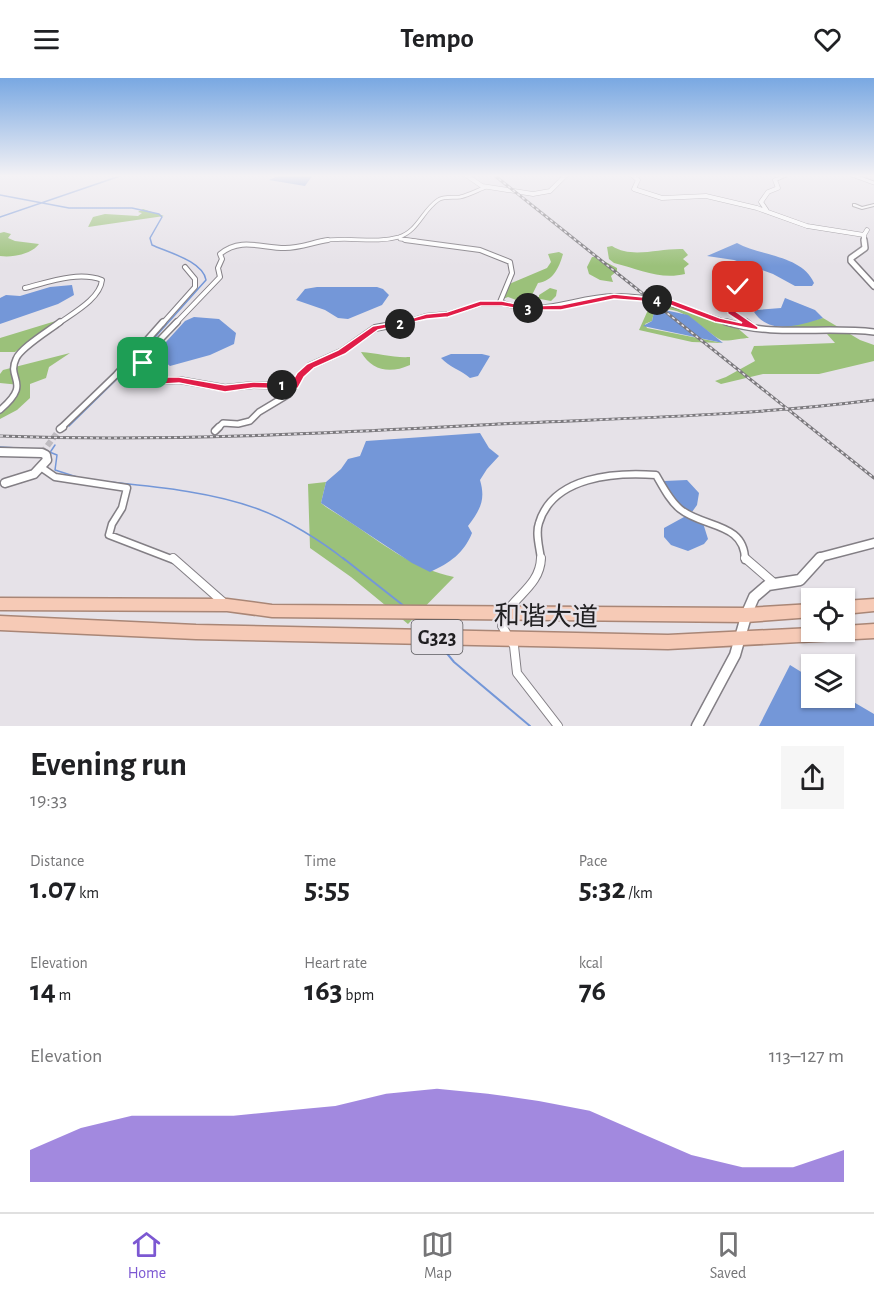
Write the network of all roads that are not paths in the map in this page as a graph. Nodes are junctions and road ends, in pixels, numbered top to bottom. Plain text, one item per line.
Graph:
1 (431, 205) edge
2 (744, 205) edge
3 (763, 205) edge
4 (767, 211) junction
5 (396, 239) junction
6 (185, 267) dead end
7 (736, 276) dead end
8 (874, 286) edge
9 (25, 288) dead end
10 (502, 304) junction
11 (756, 329) junction
12 (874, 332) edge
13 (136, 352) junction
14 (148, 352) junction
15 (294, 386) junction
16 (0, 410) edge
17 (60, 429) tunnel mouth
18 (215, 431) dead end
19 (0, 452) edge
20 (42, 468) junction
21 (5, 483) dead end
22 (874, 543) edge
23 (774, 584) junction
24 (0, 604) edge
25 (227, 605) junction
26 (874, 605) edge
27 (855, 607) edge
28 (801, 611) edge
29 (507, 613) junction
30 (746, 615) junction
31 (0, 623) edge
32 (874, 631) edge
33 (558, 726) edge
34 (697, 726) edge

1 - 5 street
2 - 4 street
3 - 4 street
4 - 8 street
5 - 10 street
5 - 14 street
6 - 13 street
7 - 11 street
9 - 16 street
10 - 11 street
10 - 15 street
11 - 12 street
13 - 14 street
13 - 17 street
14 - 15 street
15 - 18 street
19 - 20 street
20 - 21 street
20 - 25 street
22 - 23 street
23 - 29 street
23 - 30 street
24 - 25 highway, 和谐大道 / G323
25 - 29 highway, 和谐大道 / G323
26 - 27 highway
28 - 30 highway, 和谐大道 / G323
29 - 30 highway, 和谐大道 / G323
29 - 33 street
30 - 34 street
31 - 32 highway, 和谐大道 / G323

